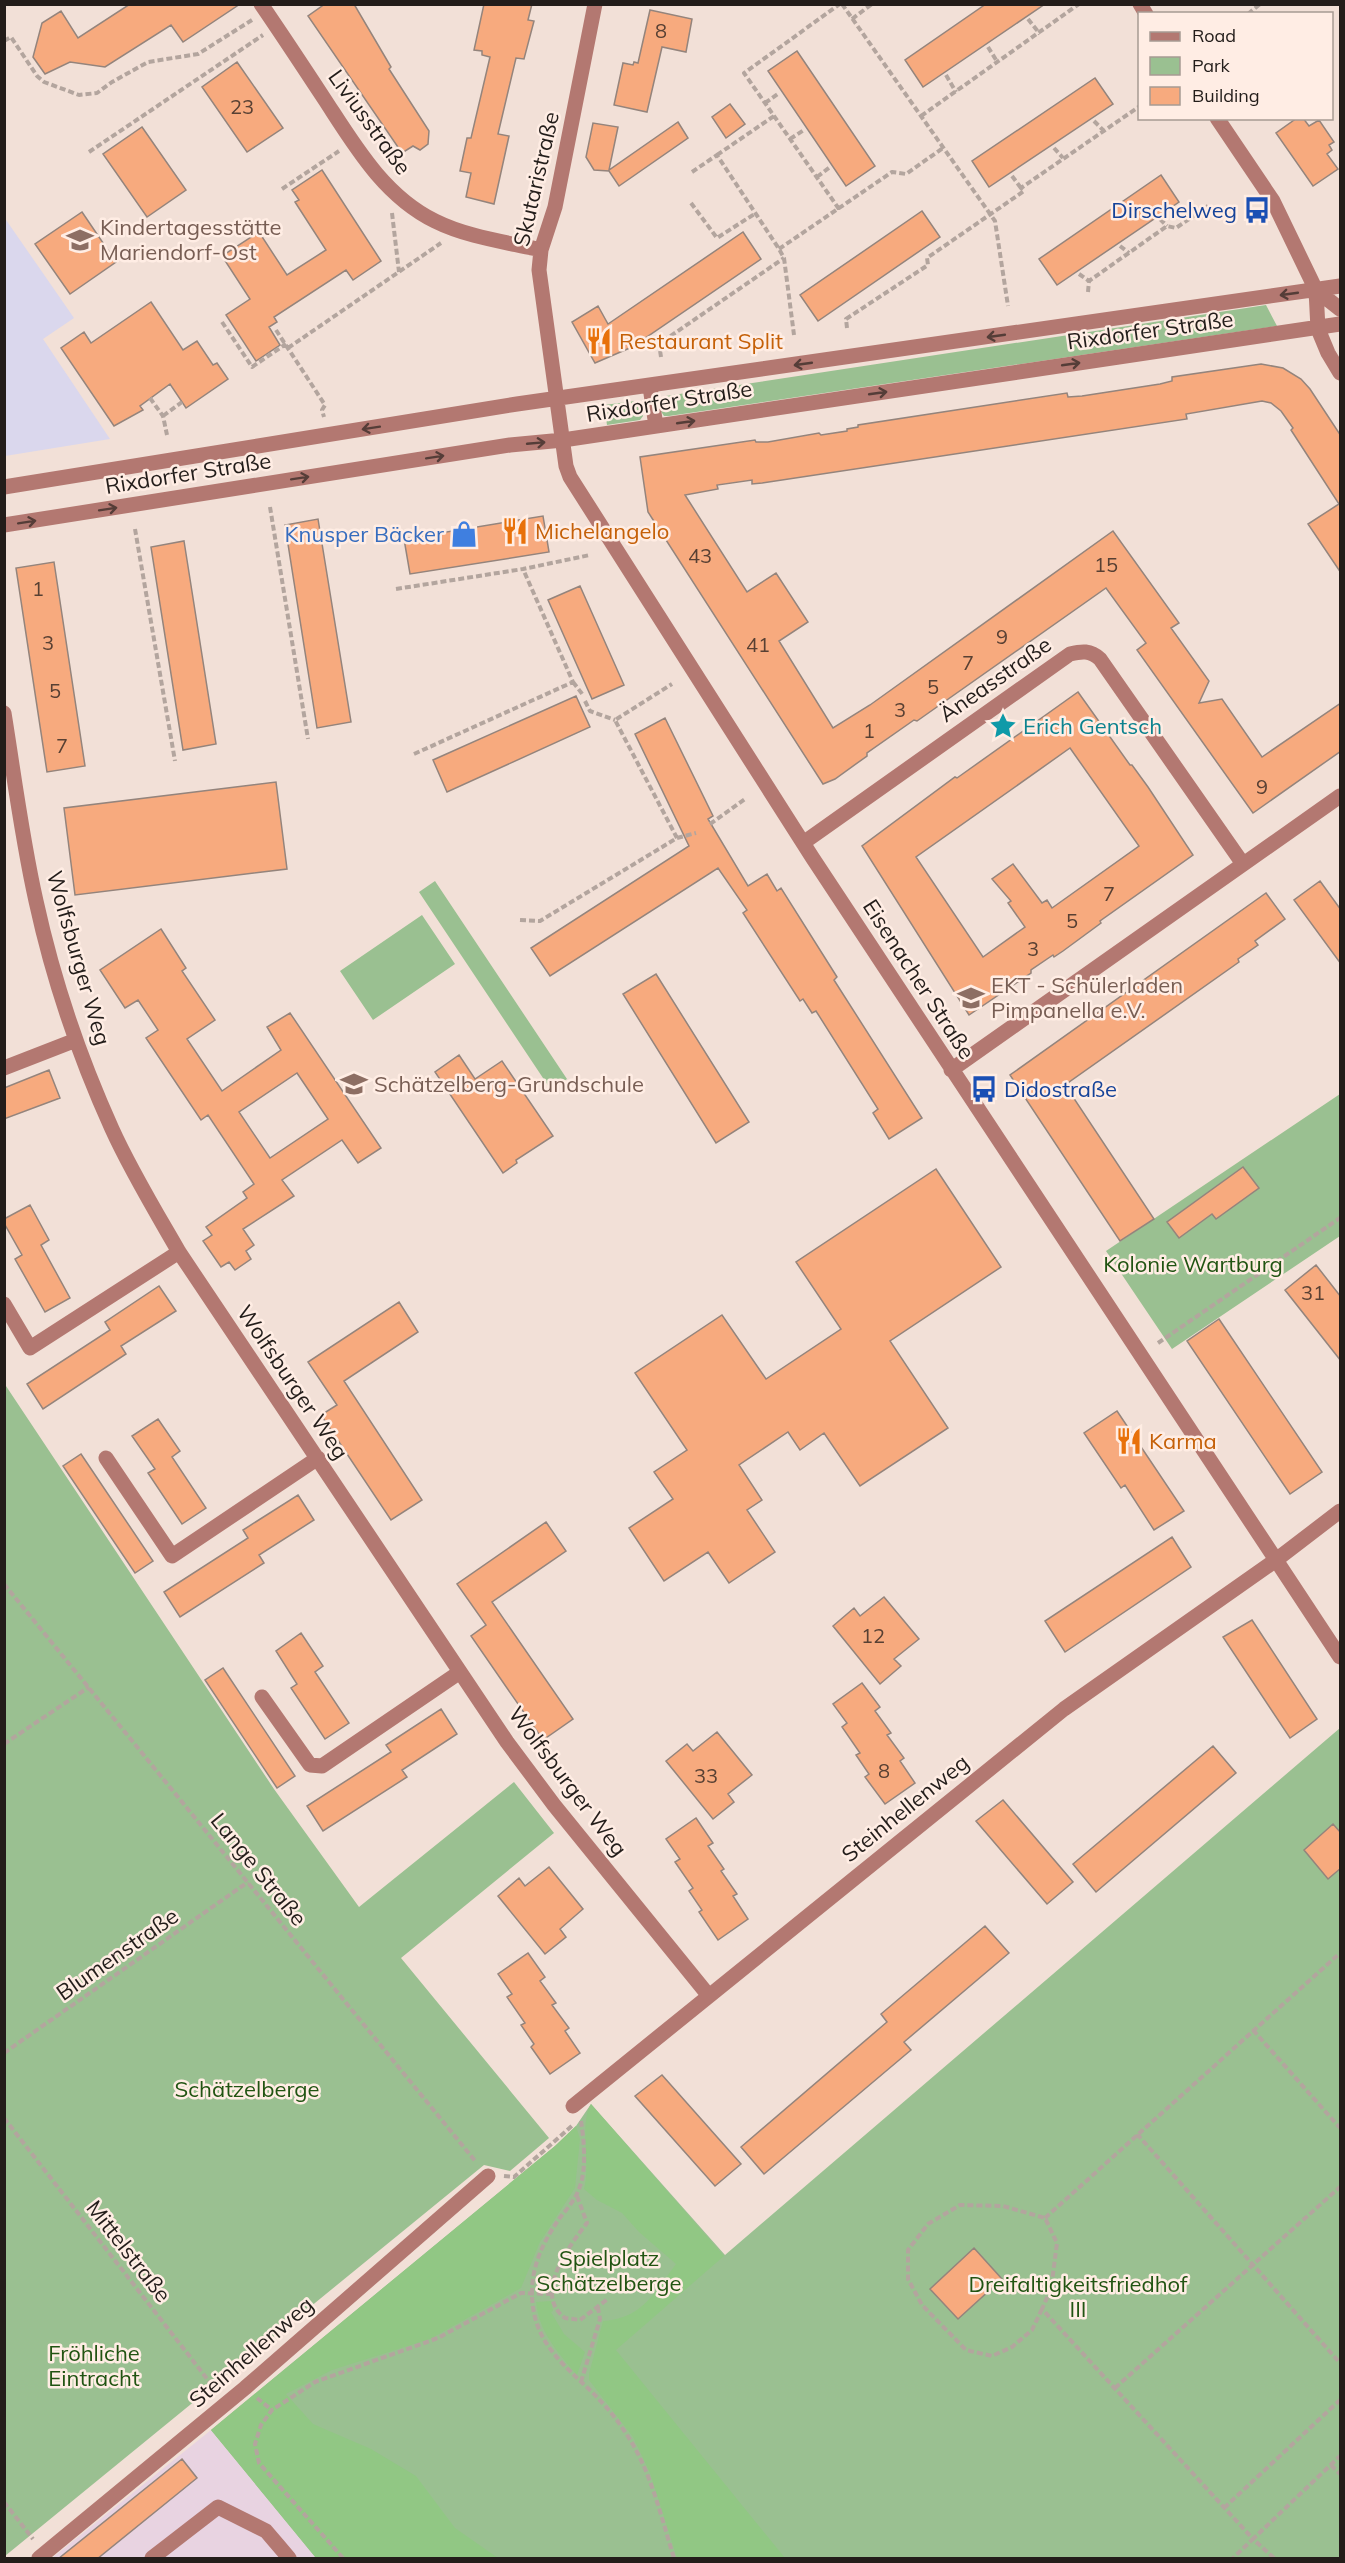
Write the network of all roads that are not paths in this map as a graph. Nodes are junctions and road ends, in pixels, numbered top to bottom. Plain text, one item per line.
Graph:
1 (261, 4) edge
2 (595, 4) edge
3 (1218, 120) edge
4 (541, 250) junction
5 (1341, 286) edge
6 (1316, 290) junction
7 (1341, 309) edge
8 (1341, 324) edge
9 (1318, 329) junction
10 (1341, 374) edge
11 (650, 387) junction
12 (557, 399) junction
13 (656, 426) junction
14 (563, 440) junction
15 (4, 487) edge
16 (4, 525) edge
17 (4, 713) edge
18 (1341, 795) edge
19 (803, 843) junction
20 (1243, 864) junction
21 (76, 1040) junction
22 (4, 1068) edge
23 (951, 1070) junction
24 (179, 1252) junction
25 (4, 1304) edge
26 (106, 1458) dead end
27 (318, 1458) junction
28 (1341, 1511) edge
29 (1276, 1560) junction
30 (1341, 1657) edge
31 (460, 1672) junction
32 (262, 1697) dead end
33 (709, 1996) junction
34 (573, 2106) dead end
35 (488, 2176) road end
36 (42, 2556) edge
37 (152, 2559) edge
38 (289, 2559) edge

1 - 4 street, Liviusstraße
2 - 4 street, Skutaristraße
3 - 6 street
4 - 12 street, Skutaristraße
5 - 6 street, Rixdorfer Straße
6 - 7 street
6 - 9 street
6 -> 11 street, Rixdorfer Straße
8 - 9 street, Rixdorfer Straße
9 - 10 street
13 -> 9 street, Rixdorfer Straße
11 - 12 street, Rixdorfer Straße
11 - 13 street
12 - 14 street, Eisenacher Straße
12 -> 15 street, Rixdorfer Straße
13 - 14 street, Rixdorfer Straße
16 -> 14 street, Rixdorfer Straße
14 - 19 street, Eisenacher Straße
17 - 21 street, Wolfsburger Weg
18 - 20 street
19 - 20 street, Äneasstraße
19 - 23 street, Eisenacher Straße
20 - 23 street
21 - 22 street
21 - 24 street, Wolfsburger Weg
23 - 29 street, Eisenacher Straße
24 - 25 street
24 - 27 street, Wolfsburger Weg
26 - 27 street
27 - 31 street, Wolfsburger Weg
28 - 29 street, Steinhellenweg
29 - 30 street, Eisenacher Straße
29 - 33 street, Steinhellenweg
31 - 32 street
31 - 33 street, Wolfsburger Weg
33 - 34 street, Steinhellenweg
35 - 36 street, Steinhellenweg
37 - 38 street

